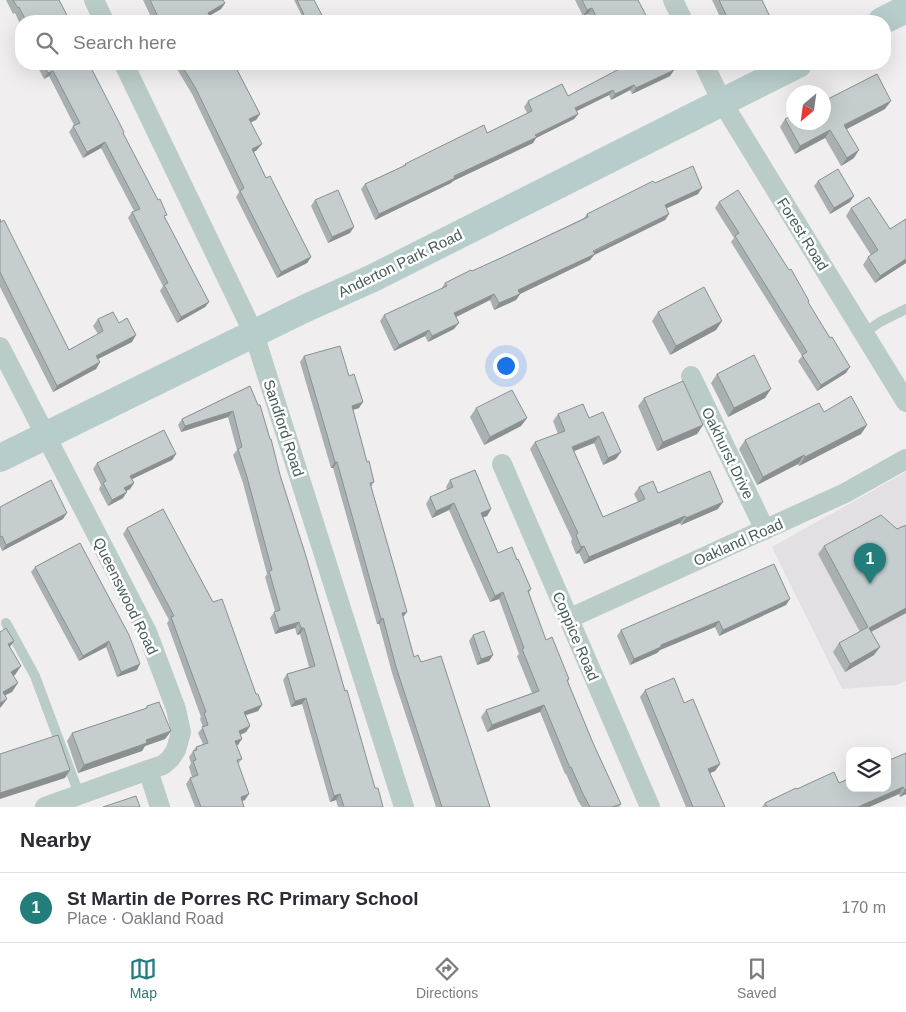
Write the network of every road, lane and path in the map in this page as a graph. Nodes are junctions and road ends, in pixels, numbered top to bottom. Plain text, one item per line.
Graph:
1 (94, 0) edge
2 (673, 0) edge
3 (906, 9) edge
4 (101, 15) edge
5 (680, 15) edge
6 (891, 16) edge
7 (127, 70) edge
8 (707, 70) edge
9 (786, 70) edge
10 (722, 102) junction
11 (906, 309) edge
12 (864, 333) junction
13 (254, 334) junction
14 (0, 347) edge
15 (691, 376) dead end
16 (904, 396) edge
17 (44, 435) junction
18 (0, 458) edge
19 (906, 459) edge
20 (502, 464) dead end
21 (765, 530) junction
22 (568, 619) junction
23 (6, 623) dead end
24 (148, 770) junction
25 (80, 794) junction
26 (45, 807) edge
27 (160, 807) edge
28 (404, 807) edge
29 (650, 807) edge

1 - 4 street
2 - 5 street
3 - 6 street
7 - 13 street, Sandford Road
8 - 10 street, Forest Road
9 - 10 street, Anderton Park Road
10 - 12 street, Forest Road
10 - 13 street, Anderton Park Road
11 - 12 lane
12 - 16 street, Forest Road
13 - 17 street, Anderton Park Road
13 - 28 street, Sandford Road
14 - 17 street, Queenswood Road
15 - 21 street, Oakhurst Drive
17 - 18 street, Anderton Park Road
17 - 24 street, Queenswood Road
19 - 21 street, Oakland Road
20 - 22 street, Coppice Road
21 - 22 street, Oakland Road
22 - 29 street, Coppice Road
23 - 25 lane
24 - 25 street, Queenswood Road
24 - 27 street
25 - 26 street, Queenswood Road

